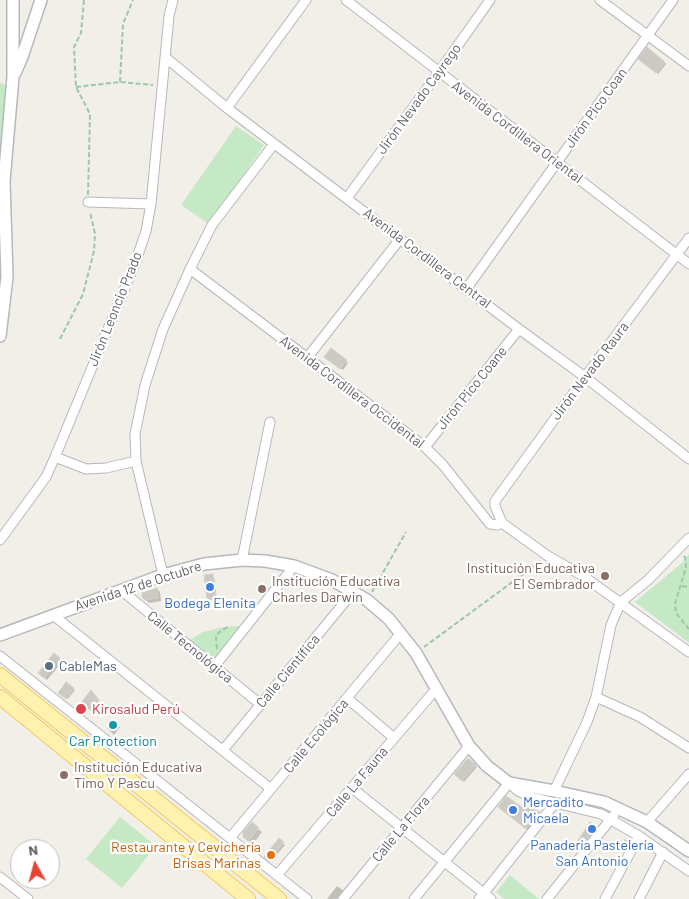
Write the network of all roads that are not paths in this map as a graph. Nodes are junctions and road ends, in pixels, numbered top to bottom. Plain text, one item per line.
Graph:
1 (13, 0) edge
2 (41, 0) edge
3 (173, 0) edge
4 (306, 0) edge
5 (346, 0) edge
6 (490, 0) edge
7 (600, 0) edge
8 (673, 0) edge
9 (648, 36) junction
10 (165, 57) junction
11 (689, 66) edge
12 (439, 72) junction
13 (13, 77) junction
14 (227, 108) junction
15 (274, 144) junction
16 (557, 162) junction
17 (347, 198) junction
18 (88, 202) road end
19 (151, 204) junction
20 (689, 238) edge
21 (400, 239) junction
22 (677, 255) junction
23 (689, 264) edge
24 (190, 269) junction
25 (467, 288) junction
26 (519, 329) junction
27 (0, 336) edge
28 (307, 358) junction
29 (585, 376) junction
30 (270, 422) dead end
31 (425, 447) junction
32 (56, 457) junction
33 (689, 460) edge
34 (136, 461) junction
35 (502, 523) junction
36 (689, 538) edge
37 (0, 540) edge
38 (242, 560) junction
39 (294, 566) junction
40 (163, 575) junction
41 (121, 590) junction
42 (353, 592) junction
43 (621, 602) junction
44 (53, 614) junction
45 (401, 633) junction
46 (0, 635) edge
47 (689, 652) edge
48 (0, 656) edge
49 (214, 667) junction
50 (0, 675) edge
51 (437, 688) junction
52 (0, 697) edge
53 (347, 698) junction
54 (596, 698) junction
55 (260, 704) junction
56 (394, 738) junction
57 (469, 746) junction
58 (689, 748) edge
59 (223, 750) junction
60 (689, 774) edge
61 (509, 783) junction
62 (352, 788) junction
63 (271, 789) junction
64 (554, 791) junction
65 (555, 804) junction
66 (619, 809) junction
67 (611, 819) junction
68 (647, 822) junction
69 (401, 828) junction
70 (640, 836) junction
71 (230, 838) junction
72 (663, 852) junction
73 (689, 852) edge
74 (444, 862) junction
75 (689, 871) edge
76 (278, 875) junction
77 (0, 877) edge
78 (297, 891) junction
79 (484, 897) edge
80 (28, 899) edge
81 (248, 899) edge
82 (279, 899) edge
83 (289, 899) edge
84 (307, 899) edge
85 (343, 899) edge
86 (414, 899) edge
87 (547, 899) edge
88 (605, 899) edge
89 (639, 899) edge

1 - 13 street
2 - 13 street
3 - 10 street, Jirón Leoncio Prado
4 - 14 street
5 - 12 street, Avenida Cordillera Oriental
6 - 12 street, Jirón Nevado Cayrego
7 - 9 street
8 - 9 street, Jirón Pico Coan
9 - 11 street
9 - 16 street, Jirón Pico Coan
10 - 14 street, Avenida Cordillera Central
10 - 19 street, Jirón Leoncio Prado
12 - 16 street, Avenida Cordillera Oriental
12 - 17 street, Jirón Nevado Cayrego
13 - 27 street
14 - 15 street, Avenida Cordillera Central
15 - 17 street, Avenida Cordillera Central
15 - 24 street
16 - 22 street, Avenida Cordillera Oriental
16 - 25 street, Jirón Pico Coan
17 - 21 street, Avenida Cordillera Central
18 - 19 street
19 - 32 street, Jirón Leoncio Prado
20 - 22 street, Jirón Nevado Raura
21 - 25 street, Avenida Cordillera Central
21 - 28 street
22 - 23 street, Avenida Cordillera Oriental
22 - 29 street, Jirón Nevado Raura
24 - 28 street, Avenida Cordillera Occidental
24 - 34 street
25 - 26 street, Avenida Cordillera Central
26 - 29 street, Avenida Cordillera Central
26 - 31 street, Jirón Pico Coane
28 - 31 street, Avenida Cordillera Occidental
29 - 33 street, Avenida Cordillera Central
29 - 35 street, Jirón Nevado Raura
30 - 38 street
31 - 35 street, Avenida Cordillera Occidental
32 - 34 street
32 - 37 street, Jirón Leoncio Prado
34 - 40 street
35 - 43 street, Avenida Cordillera Occidental
36 - 43 street
38 - 39 street, Avenida 12 de Octubre
38 - 40 street, Avenida 12 de Octubre
39 - 42 street, Avenida 12 de Octubre
39 - 49 street
40 - 41 street, Avenida 12 de Octubre
41 - 44 street, Avenida 12 de Octubre
41 - 49 street, Calle Tecnológica
42 - 45 street, Avenida 12 de Octubre
42 - 55 street, Calle Científica
43 - 47 street, Avenida Cordillera Occidental
43 - 54 street
44 - 46 street, Avenida 12 de Octubre
44 - 59 street
45 - 51 street, Avenida 12 de Octubre
45 - 53 street, Calle Ecológica
48 - 71 street
49 - 55 street, Calle Tecnológica
50 - 82 main road
51 - 56 street, Calle La Fauna
51 - 57 street, Avenida 12 de Octubre
52 - 81 main road
53 - 56 street
53 - 63 street, Calle Ecológica
54 - 58 street
54 - 64 street
55 - 59 street, Calle Científica
56 - 62 street, Calle La Fauna
57 - 61 street, Avenida 12 de Octubre
57 - 69 street, Calle La Flora
59 - 63 street
60 - 68 street
61 - 64 street, Avenida 12 de Octubre
61 - 65 street, Avenida 12 de Octubre
61 - 74 street
62 - 69 street
62 - 76 street, Calle La Fauna
63 - 71 street, Calle Ecológica
64 - 66 street, Avenida 12 de Octubre
65 - 67 street, Avenida 12 de Octubre
65 - 79 street
66 - 67 street
66 - 68 street, Avenida 12 de Octubre
67 - 70 street, Avenida 12 de Octubre
67 - 87 street
68 - 73 street, Avenida 12 de Octubre
69 - 74 street
69 - 85 street, Calle La Flora
70 - 72 street, Avenida 12 de Octubre
70 - 88 street
71 - 76 street
72 - 75 street, Avenida 12 de Octubre
72 - 89 street
74 - 79 street
74 - 86 street
76 - 78 street
77 - 80 street
78 - 83 street
78 - 84 street

